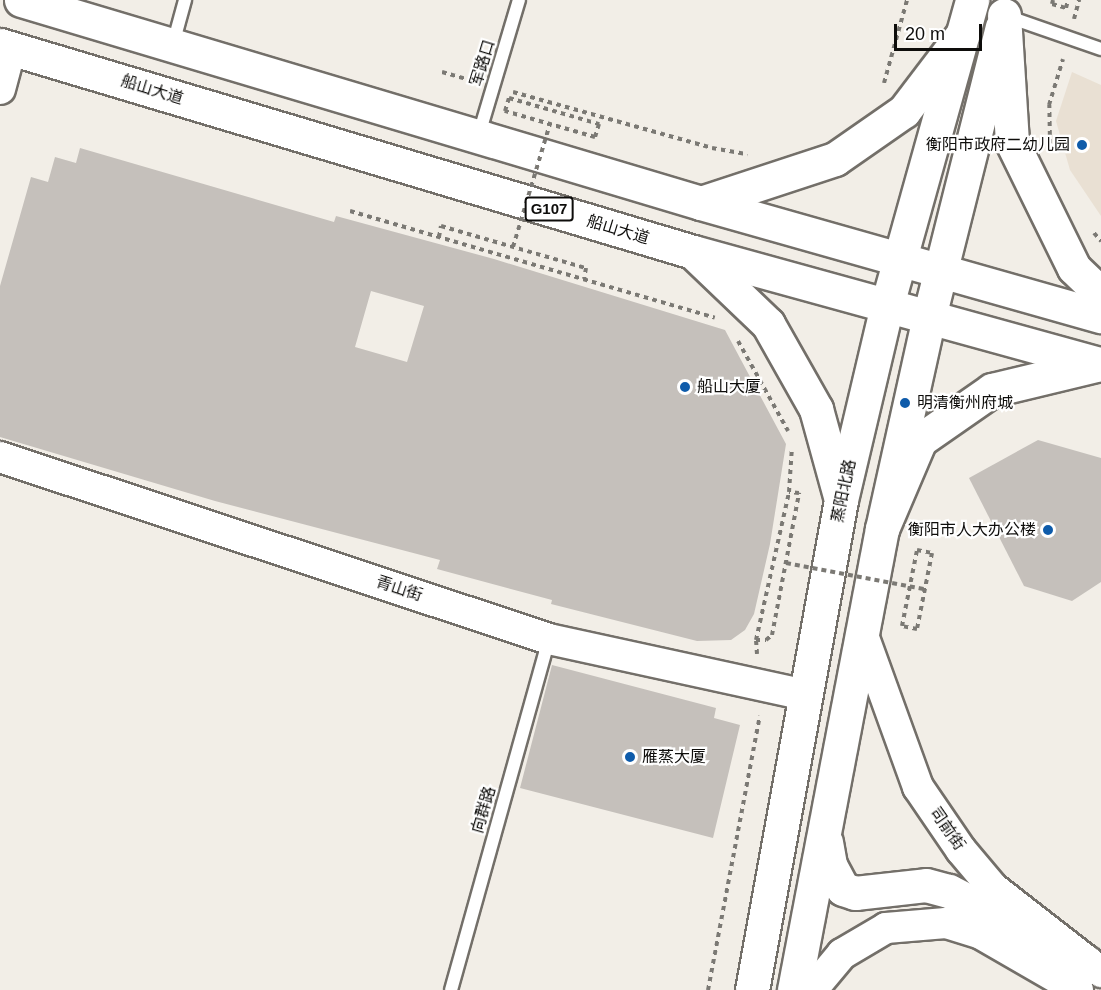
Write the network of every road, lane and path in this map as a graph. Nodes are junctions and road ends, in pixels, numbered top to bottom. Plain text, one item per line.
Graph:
1 (21, 0) edge
2 (185, 0) edge
3 (519, 0) edge
4 (907, 0) edge
5 (972, 0) edge
6 (1053, 0) edge
7 (1068, 0) edge
8 (1080, 0) edge
9 (1007, 8) edge
10 (962, 35) junction
11 (1070, 36) junction
12 (173, 44) junction
13 (5, 46) edge
14 (1101, 50) edge
15 (442, 72) dead end
16 (493, 86) junction
17 (0, 88) edge
18 (882, 89) dead end
19 (558, 104) junction
20 (556, 111) junction
21 (550, 124) junction
22 (479, 135) junction
23 (1052, 149) dead end
24 (751, 153) dead end
25 (701, 203) junction
26 (350, 211) dead end
27 (1090, 230) dead end
28 (439, 237) junction
29 (1101, 241) edge
30 (513, 247) junction
31 (693, 252) junction
32 (899, 259) junction
33 (941, 271) junction
34 (584, 279) junction
35 (1101, 294) edge
36 (887, 305) junction
37 (1101, 316) edge
38 (928, 317) junction
39 (727, 322) dead end
40 (733, 332) dead end
41 (1101, 364) edge
42 (0, 457) edge
43 (789, 492) junction
44 (841, 500) junction
45 (882, 529) junction
46 (786, 563) junction
47 (924, 589) junction
48 (863, 635) junction
49 (549, 639) junction
50 (756, 640) junction
51 (759, 684) junction
52 (806, 694) junction
53 (825, 833) junction
54 (1088, 974) edge
55 (451, 990) edge
56 (708, 990) edge
57 (752, 990) edge
58 (794, 990) edge
59 (812, 990) edge

1 - 12 main road
2 - 12 lane
3 - 16 lane, 军路口
4 - 18 path
5 - 10 main road, 蒸阳北路
6 - 7 path
8 - 11 path
9 - 11 lane
9 - 33 main road
9 - 35 main road
10 - 25 main road
10 - 32 main road, 蒸阳北路
11 - 14 lane
11 - 23 path
12 - 22 main road
13 - 17 street
13 - 31 main road, 船山大道 / G107
15 - 16 path
16 - 19 path
16 - 22 lane, 军路口
19 - 20 path
19 - 24 path
20 - 21 path
20 - 21 path
21 - 30 path, bridge
22 - 25 main road
25 - 32 main road
26 - 28 path
27 - 29 path
28 - 30 path
28 - 34 path
30 - 34 path
31 - 36 main road, 船山大道 / G107
31 - 44 main road
32 - 33 main road
32 - 36 main road, 蒸阳北路
33 - 37 main road
33 - 38 main road
34 - 39 path
36 - 38 main road, 船山大道 / G107
36 - 44 main road, 蒸阳北路
38 - 41 main road, 船山大道 / G107
38 - 45 main road
40 - 43 path
41 - 45 main road
42 - 49 street, 青山街
43 - 46 path
43 - 50 path
44 - 52 main road, 蒸阳北路
45 - 48 main road
46 - 47 path, bridge
46 - 50 path
47 - 47 path
48 - 53 main road
48 - 54 street, 司前街
49 - 51 street, 青山街
49 - 55 lane, 向群路
50 - 51 path
51 - 52 street, 青山街
51 - 56 path
52 - 57 main road, 蒸阳北路
53 - 54 main road
53 - 58 main road
54 - 59 street

